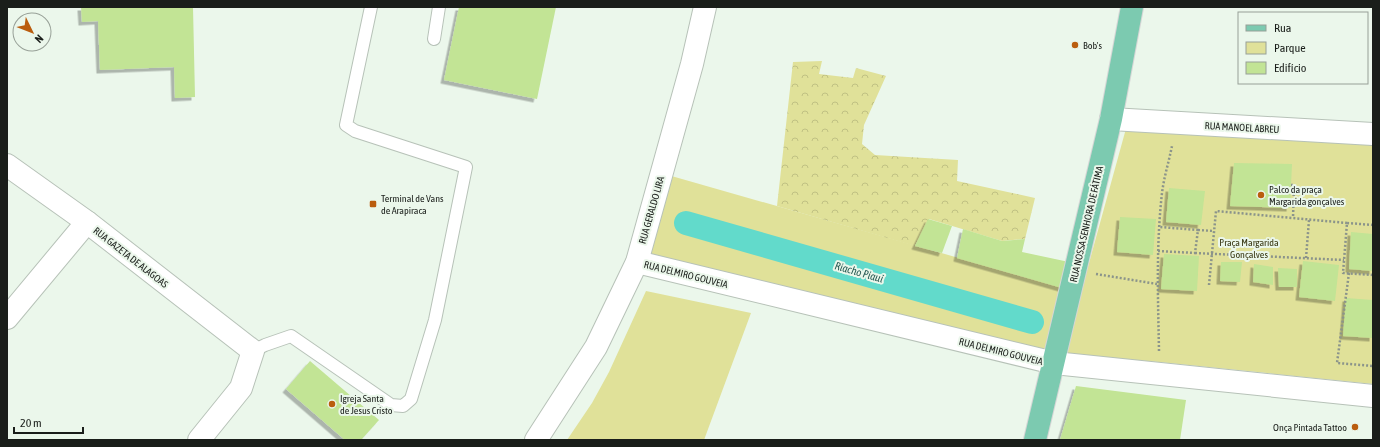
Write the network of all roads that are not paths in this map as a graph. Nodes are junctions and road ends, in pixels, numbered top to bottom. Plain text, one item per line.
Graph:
1 (370, 7) edge
2 (440, 7) edge
3 (705, 7) edge
4 (1132, 7) edge
5 (434, 38) dead end
6 (1111, 119) junction
7 (1373, 134) edge
8 (7, 165) edge
9 (87, 222) junction
10 (637, 262) junction
11 (7, 318) edge
12 (253, 351) junction
13 (1054, 363) junction
14 (1373, 396) edge
15 (199, 440) edge
16 (536, 440) edge
17 (1035, 440) edge

1 - 12 lane
2 - 5 lane
3 - 10 street, RUA GERALDO LIRA
4 - 6 main road, RUA NOSSA SENHORA DE FÁTIMA
6 - 7 street, RUA MANOEL ABREU
6 - 13 main road, RUA NOSSA SENHORA DE FÁTIMA
8 - 9 street, RUA GAZETA DE ALAGOAS
9 - 11 street
9 - 12 street, RUA GAZETA DE ALAGOAS
10 - 13 street, RUA DELMIRO GOUVEIA
10 - 16 street, RUA GERALDO LIRA
12 - 15 street
13 - 14 street, RUA DELMIRO GOUVEIA
13 - 17 main road, RUA NOSSA SENHORA DE FÁTIMA

